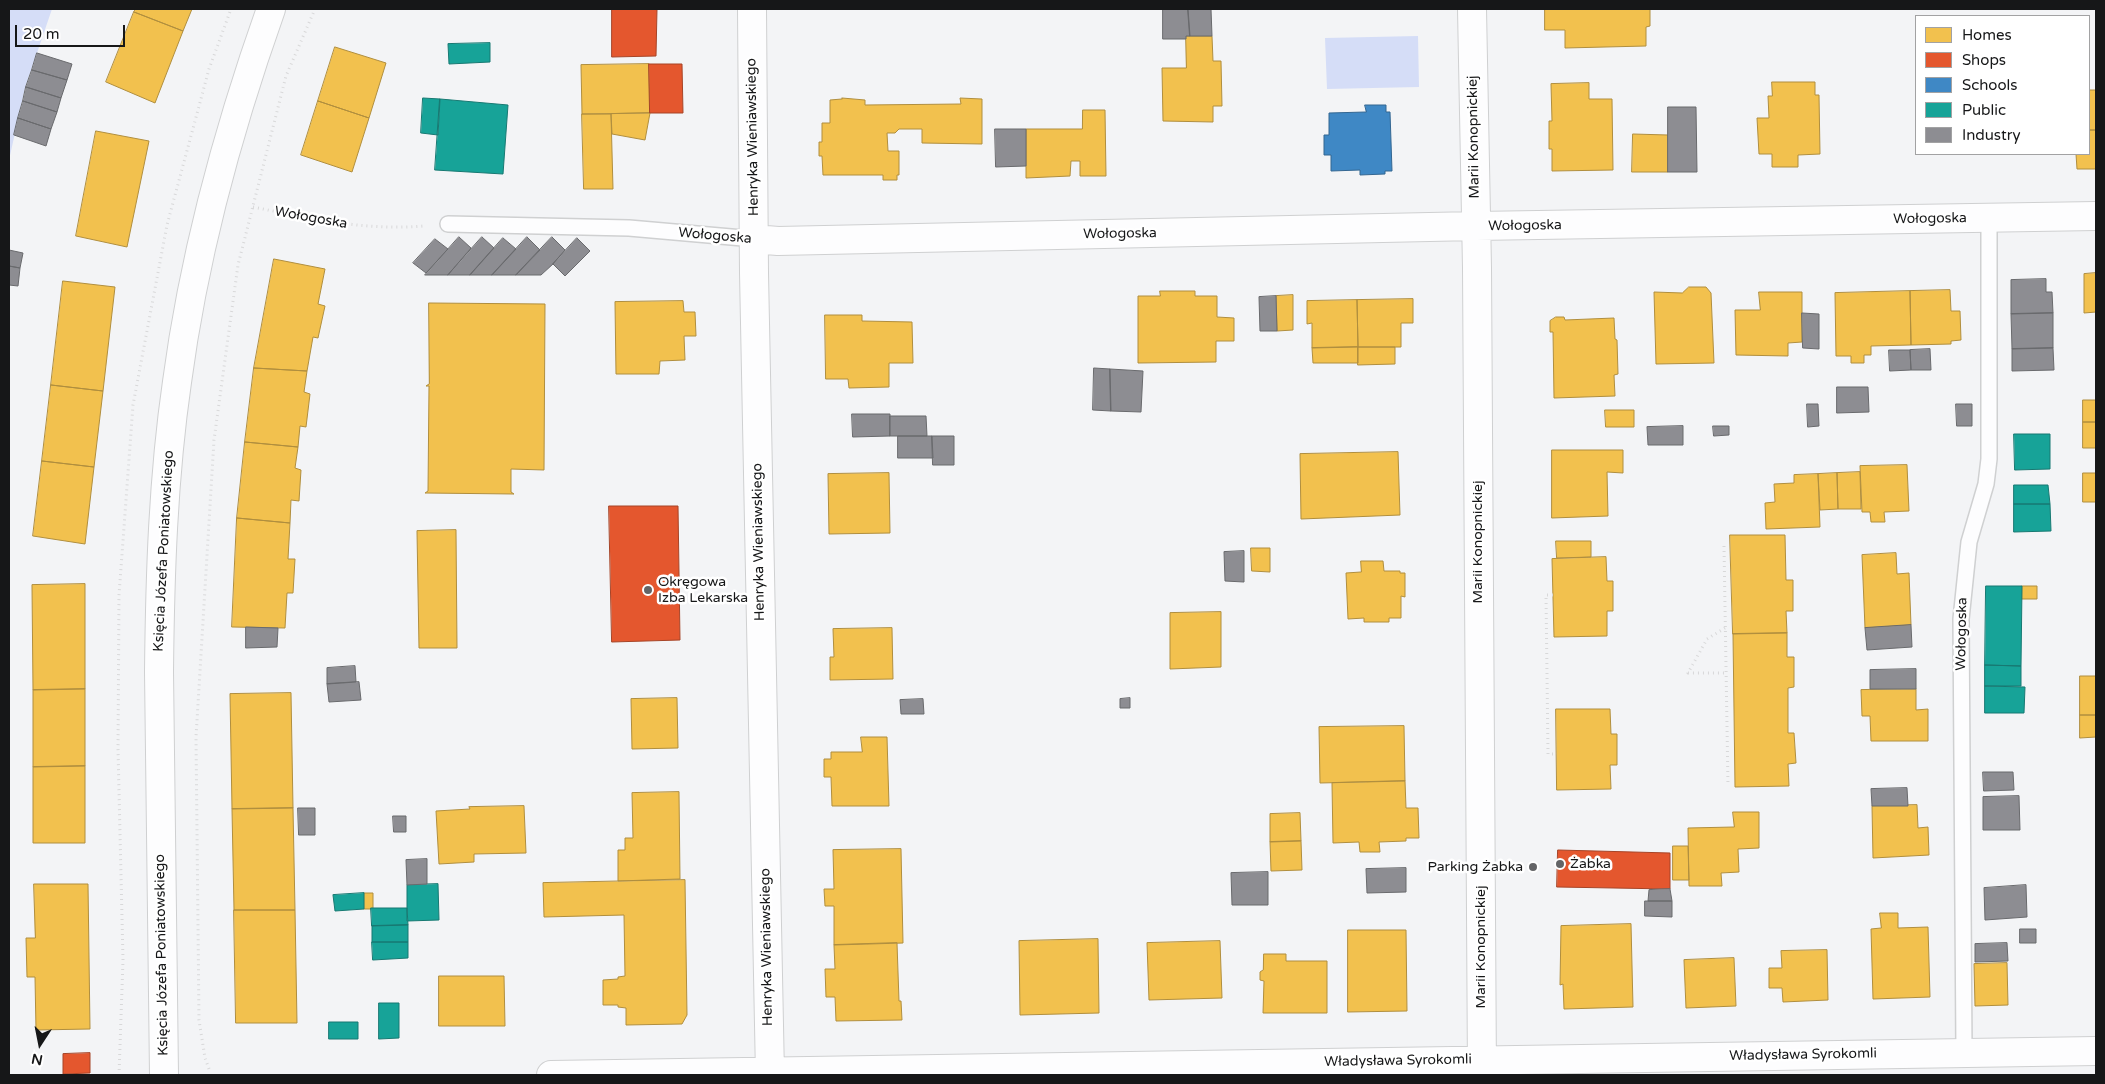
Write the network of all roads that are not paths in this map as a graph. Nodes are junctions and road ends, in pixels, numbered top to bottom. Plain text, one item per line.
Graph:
1 (271, 9) edge
2 (752, 9) edge
3 (1472, 9) edge
4 (2096, 216) edge
5 (1989, 218) junction
6 (448, 224) road end
7 (1476, 226) junction
8 (754, 239) junction
9 (2096, 1051) edge
10 (1964, 1052) junction
11 (1482, 1068) edge
12 (1103, 1071) edge
13 (770, 1073) edge
14 (164, 1075) edge
15 (551, 1075) edge

1 - 14 street, Księcia Józefa Poniatowskiego
2 - 8 street, Henryka Wieniawskiego
3 - 7 street, Marii Konopnickiej
4 - 5 street, Wołogoska
5 - 7 street, Wołogoska
5 - 10 lane, Wołogoska
6 - 8 lane, Wołogoska
7 - 8 street, Wołogoska
7 - 11 street, Marii Konopnickiej
8 - 13 street, Henryka Wieniawskiego
9 - 10 street, Władysława Syrokomli
10 - 11 street, Władysława Syrokomli
11 - 12 street, Władysława Syrokomli
12 - 13 street, Władysława Syrokomli
13 - 15 street, Władysława Syrokomli

